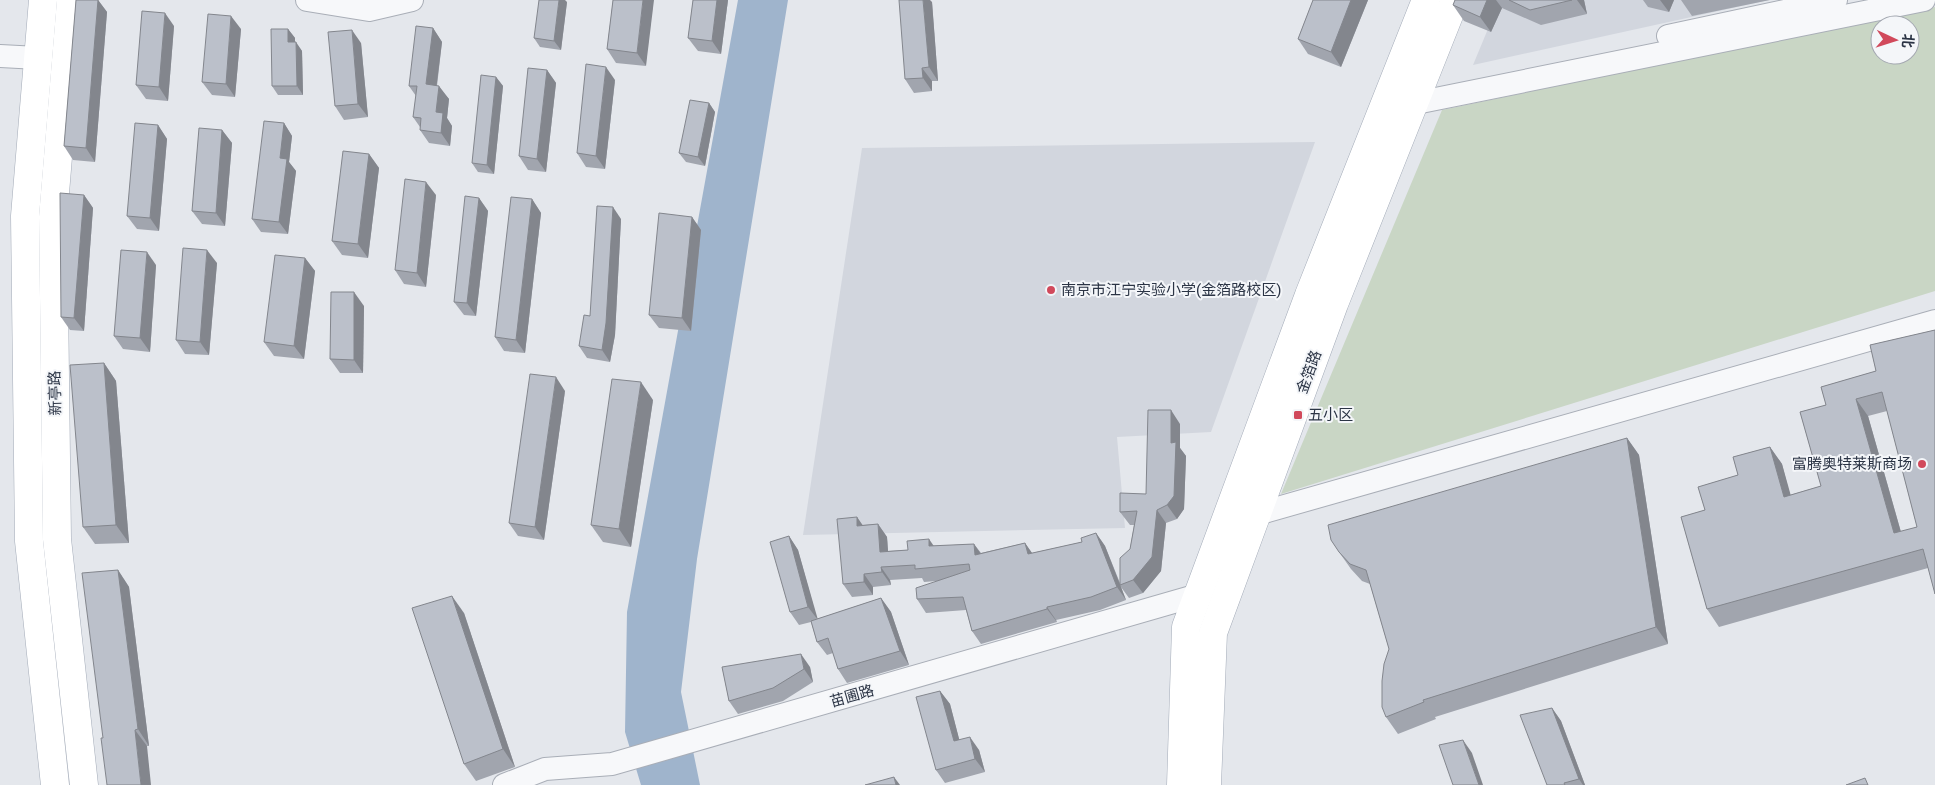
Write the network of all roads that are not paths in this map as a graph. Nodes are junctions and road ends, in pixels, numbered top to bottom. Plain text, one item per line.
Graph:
1 (43, 0) edge
2 (71, 0) edge
3 (307, 0) edge
4 (412, 0) edge
5 (1426, 0) edge
6 (1455, 0) edge
7 (1836, 0) edge
8 (1924, 0) edge
9 (0, 56) edge
10 (38, 58) junction
11 (1417, 96) junction
12 (1386, 103) junction
13 (1935, 321) edge
14 (1257, 514) junction
15 (1198, 595) junction
16 (55, 785) edge
17 (84, 785) edge
18 (504, 785) edge
19 (1181, 785) edge
20 (1208, 785) edge

1 - 10 main road, 新亭路
2 - 17 main road, 新亭路
3 - 4 street
5 - 12 main road, 金箔路
6 - 11 main road, 金箔路
7 - 11 street
8 - 11 street
9 - 10 street
10 - 16 main road, 新亭路
11 - 12 street
11 - 14 main road, 金箔路
12 - 15 main road, 金箔路
13 - 14 street
14 - 20 main road, 金箔路
15 - 18 street, 苗圃路
15 - 19 main road, 金箔路

